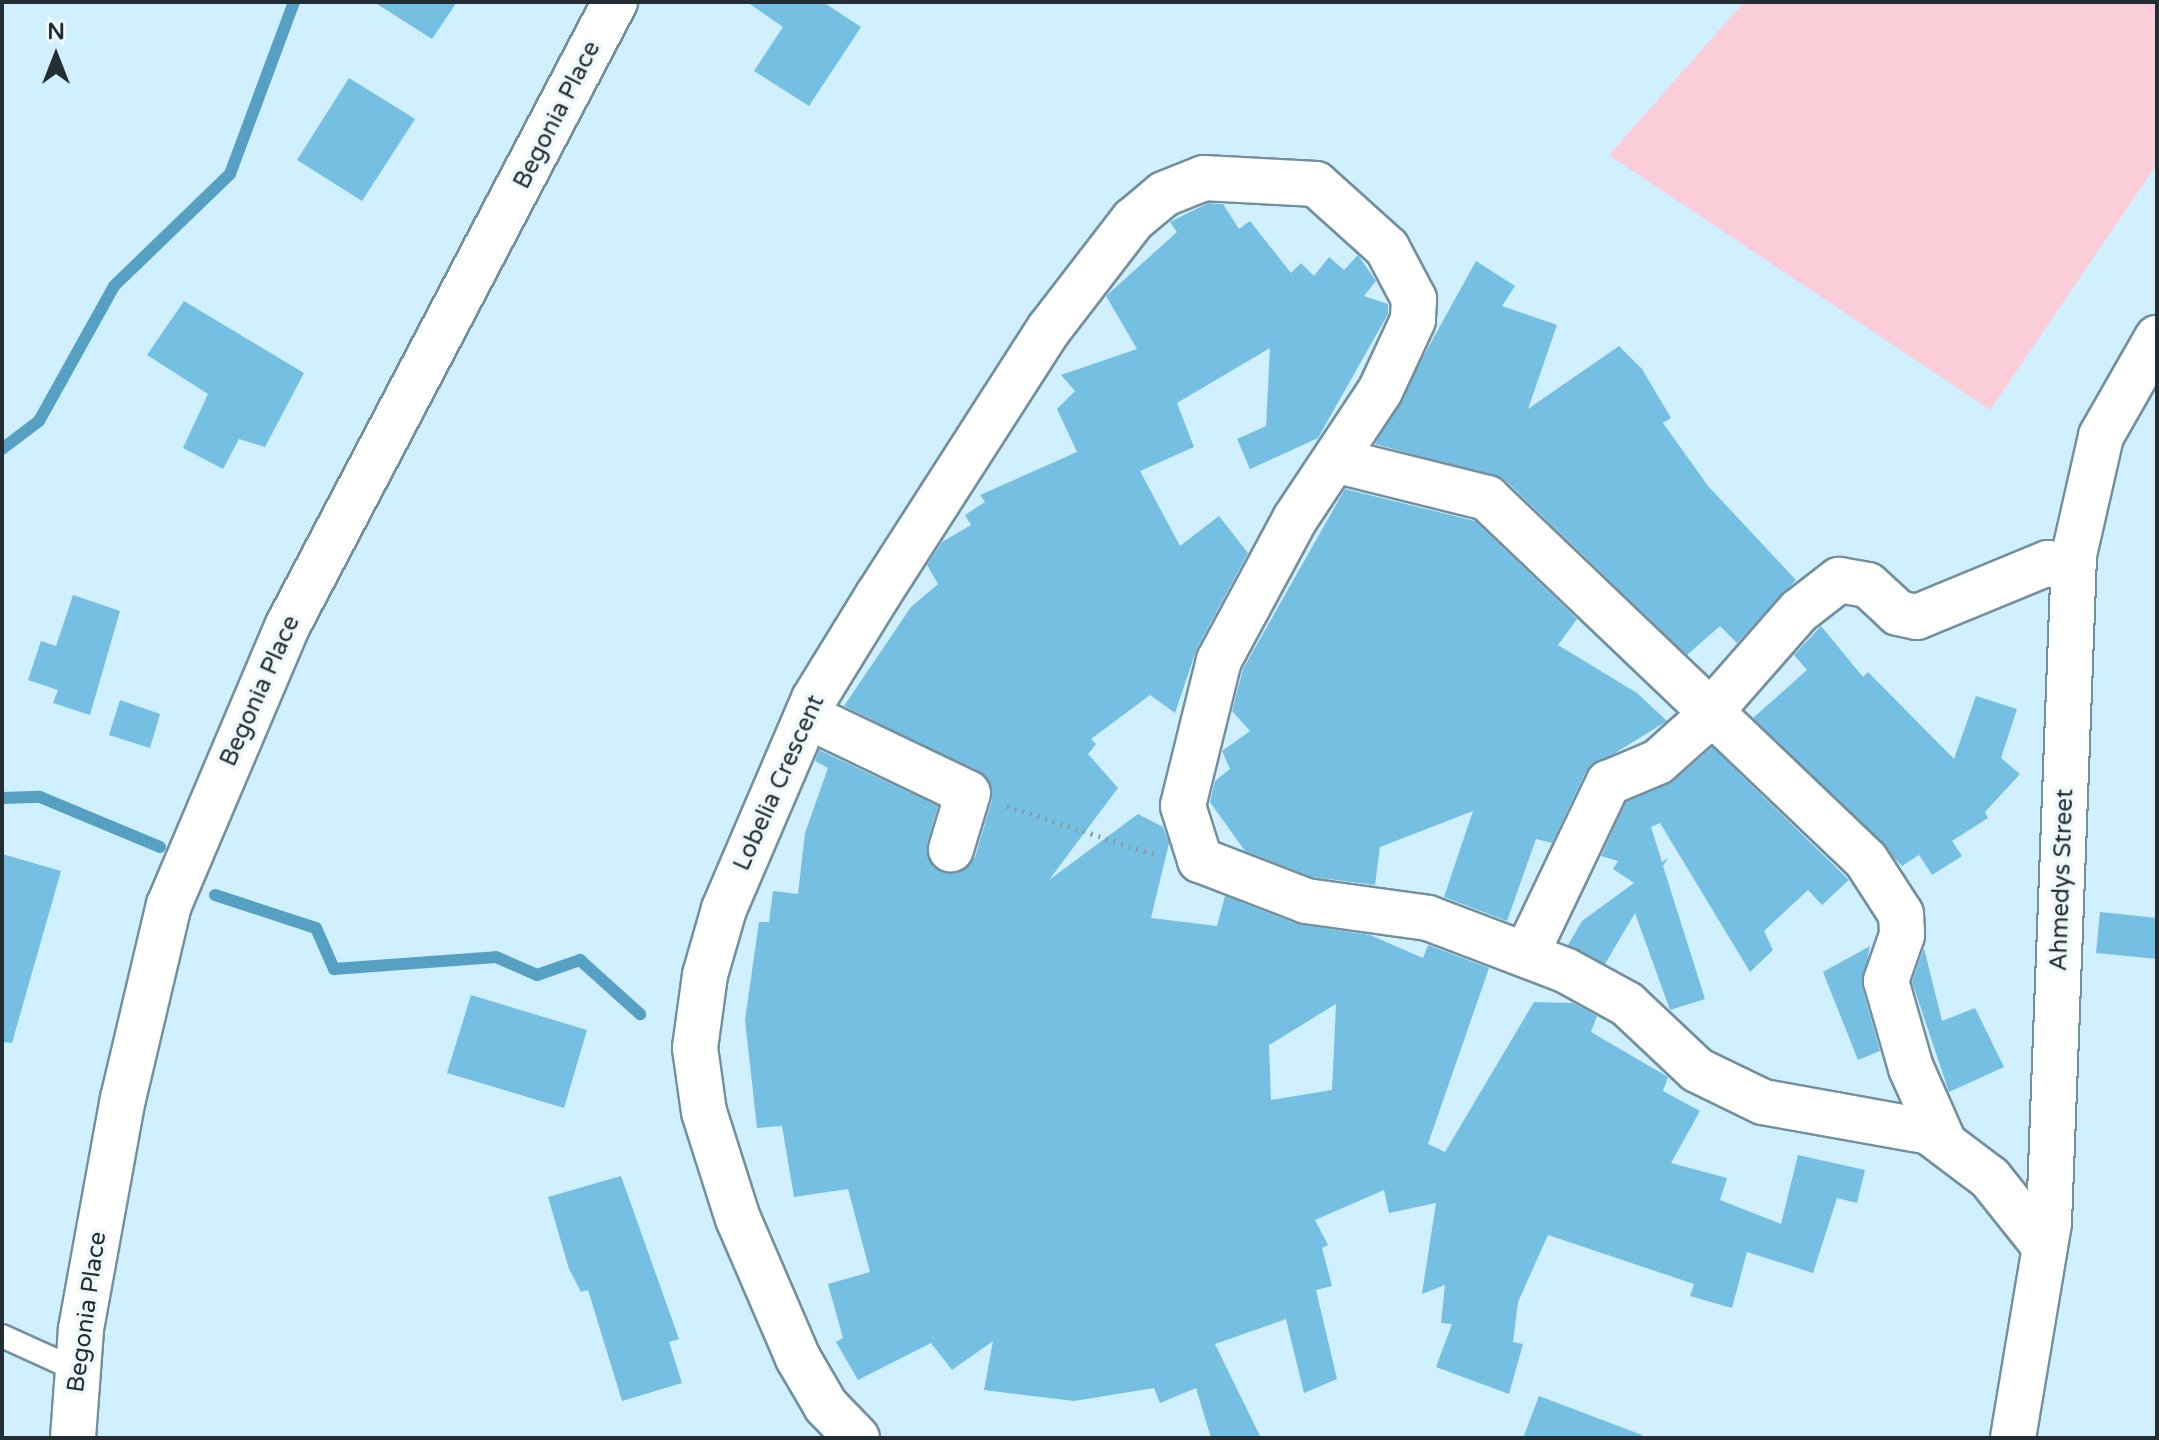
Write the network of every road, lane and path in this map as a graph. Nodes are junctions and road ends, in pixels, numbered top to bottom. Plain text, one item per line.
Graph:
1 (615, 2) edge
2 (2157, 338) edge
3 (1338, 461) junction
4 (2073, 571) junction
5 (1712, 713) junction
6 (807, 716) junction
7 (968, 793) junction
8 (951, 849) dead end
9 (1194, 851) junction
10 (1526, 955) junction
11 (1942, 1138) junction
12 (2045, 1247) junction
13 (2, 1336) edge
14 (77, 1370) junction
15 (73, 1438) edge
16 (857, 1438) edge
17 (2013, 1438) edge

1 - 14 street, Begonia Place
2 - 4 street, Ahmedys Street
3 - 5 street
3 - 6 street, Lobelia Crescent
3 - 9 street, Lobelia Crescent
4 - 5 street
4 - 12 street, Ahmedys Street
5 - 10 street
5 - 11 street
6 - 7 street
6 - 16 street, Lobelia Crescent
7 - 8 street
7 - 9 path
9 - 10 street
10 - 11 street
11 - 12 street
12 - 17 street, Ahmedys Street
13 - 14 lane
14 - 15 street, Begonia Place

